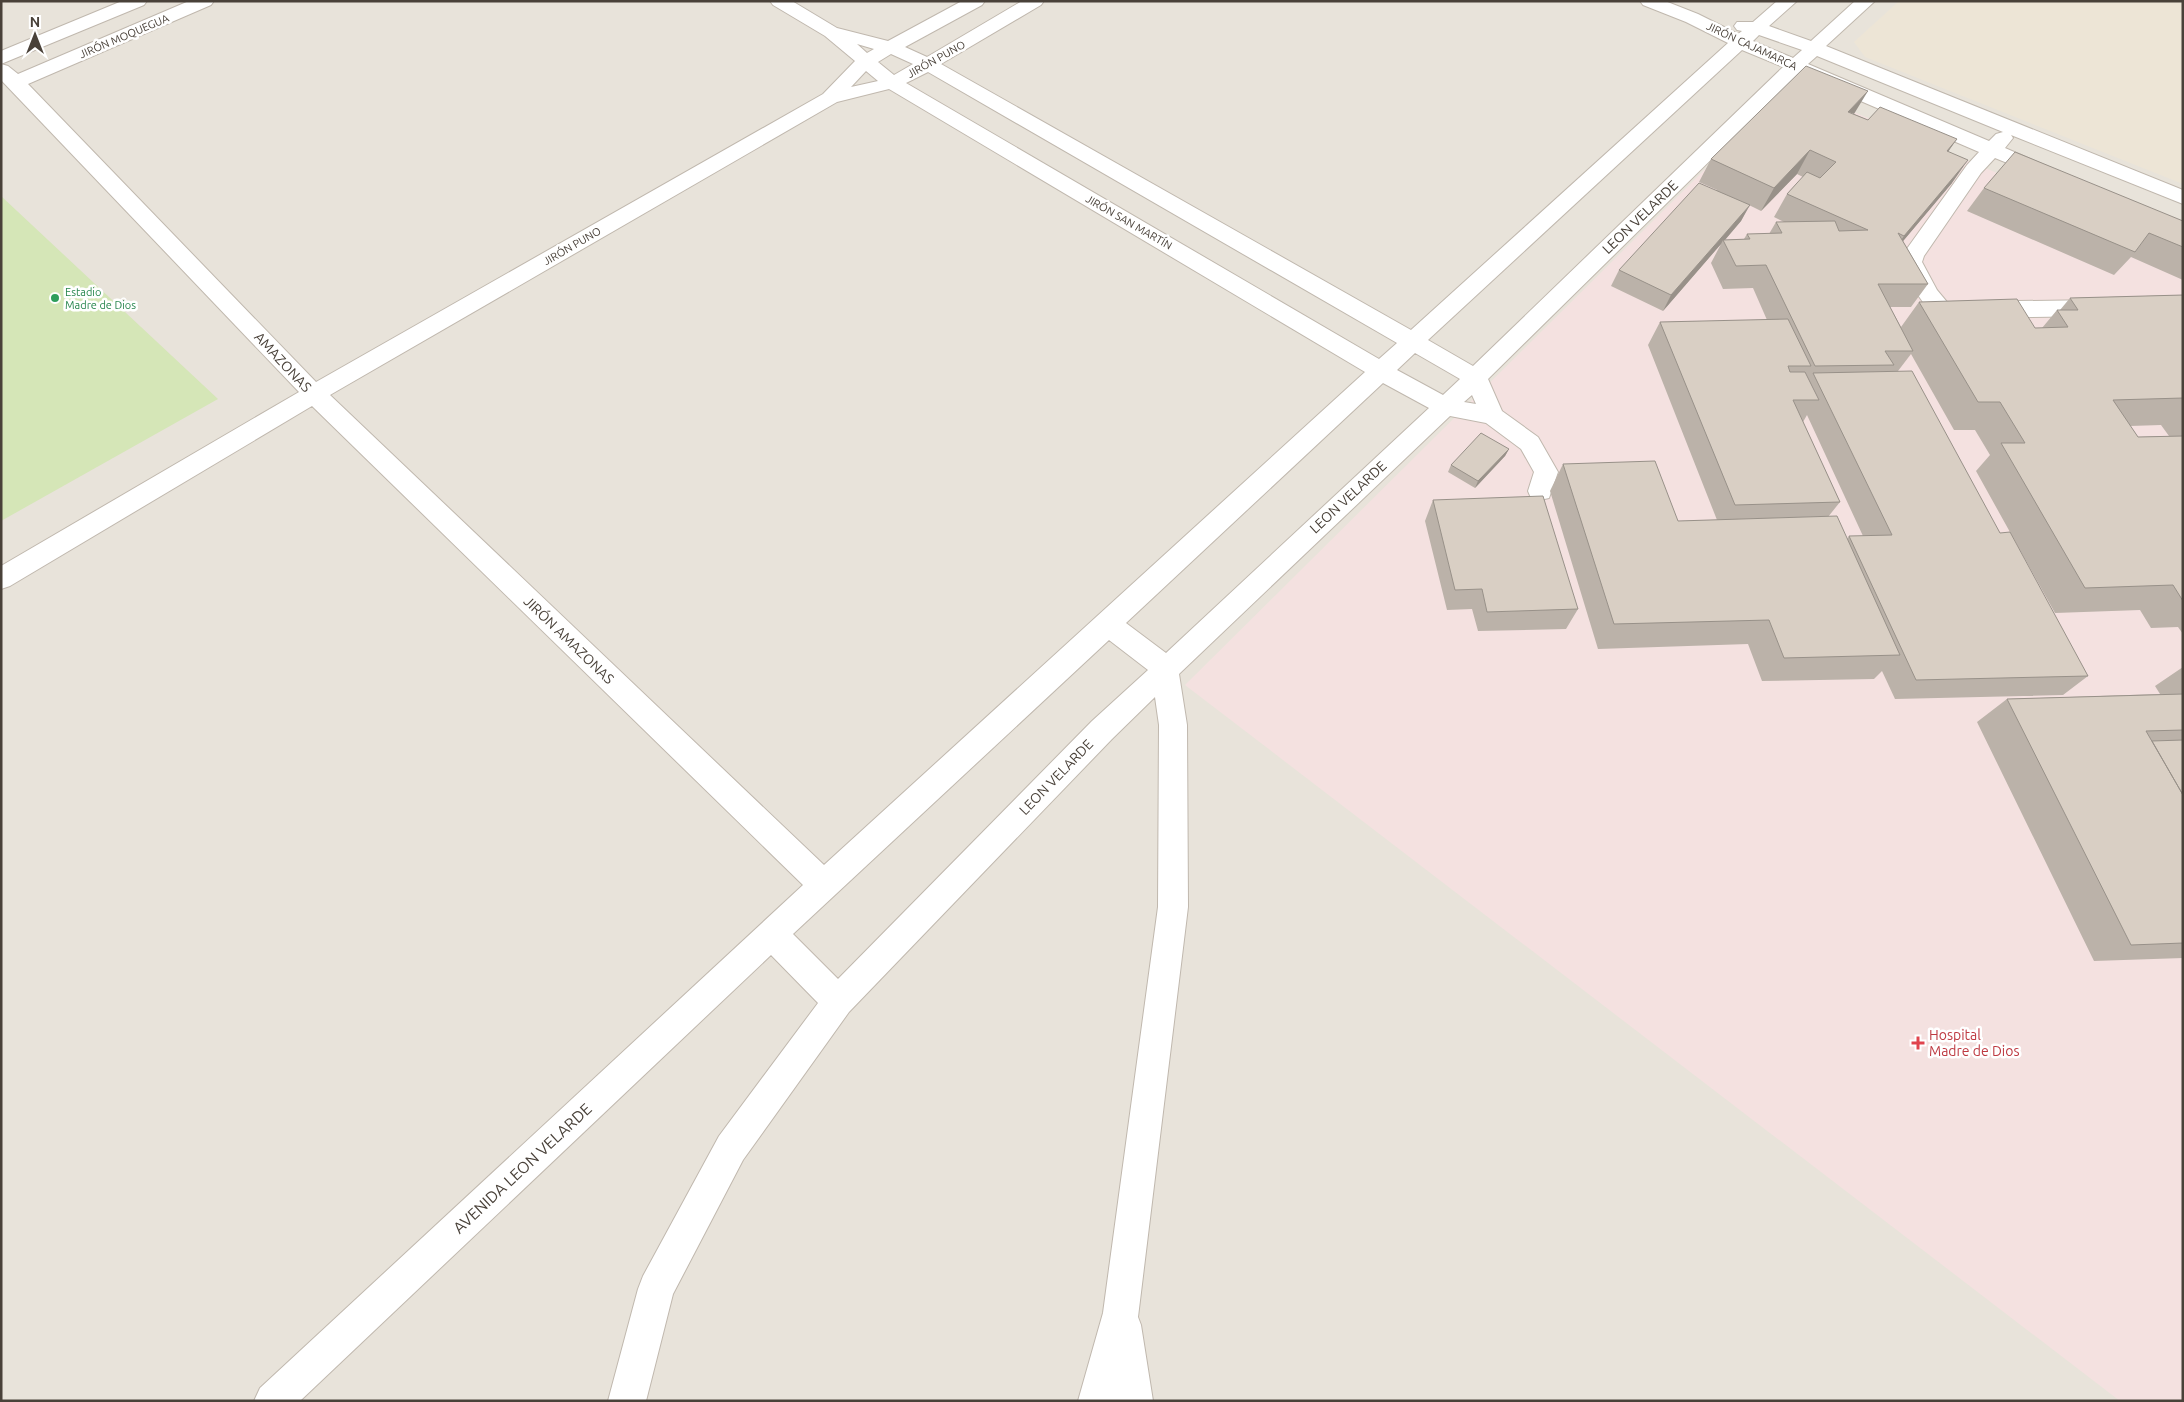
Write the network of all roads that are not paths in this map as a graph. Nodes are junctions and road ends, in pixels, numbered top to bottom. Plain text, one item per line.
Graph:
1 (138, 1) edge
2 (205, 1) edge
3 (779, 1) edge
4 (976, 1) edge
5 (1035, 1) edge
6 (1649, 1) edge
7 (1788, 1) edge
8 (1866, 1) edge
9 (831, 32) junction
10 (1749, 35) junction
11 (893, 48) junction
12 (1814, 48) junction
13 (1, 58) edge
14 (865, 61) junction
15 (928, 64) junction
16 (1796, 66) junction
17 (8, 76) edge
18 (892, 83) junction
19 (830, 98) junction
20 (2013, 128) junction
21 (1992, 150) junction
22 (2065, 181) edge
23 (2183, 198) edge
24 (2123, 308) edge
25 (1413, 341) junction
26 (1381, 371) junction
27 (1474, 377) junction
28 (314, 394) junction
29 (1445, 407) junction
30 (1493, 416) junction
31 (1540, 491) dead end
32 (1, 579) edge
33 (1108, 624) junction
34 (1165, 668) junction
35 (824, 885) junction
36 (772, 934) junction
37 (838, 1001) junction
38 (1121, 1313) junction
39 (273, 1401) edge
40 (627, 1401) edge
41 (1097, 1401) edge
42 (1134, 1401) edge

1 - 13 street, JIRÓN MOQUEGUA
2 - 17 street, JIRÓN MOQUEGUA
3 - 9 street, JIRÓN SAN MARTÍN
4 - 11 street, JIRÓN PUNO
5 - 15 street, JIRÓN PUNO
6 - 10 street, JIRÓN CAJAMARCA
7 - 10 street
8 - 12 street, LEON VELARDE
9 - 11 street
9 - 14 street, JIRÓN SAN MARTÍN
10 - 12 street, JIRÓN CAJAMARCA
10 - 16 street, JIRÓN CAJAMARCA
10 - 25 street
11 - 14 street, JIRÓN PUNO
11 - 15 street
12 - 16 street, LEON VELARDE
12 - 20 street, JIRÓN CAJAMARCA
14 - 18 street, JIRÓN SAN MARTÍN
14 - 19 street, JIRÓN PUNO
15 - 18 street, JIRÓN PUNO
15 - 25 street
16 - 21 street, JIRÓN CAJAMARCA
16 - 27 street, LEON VELARDE
17 - 28 street, AMAZONAS
18 - 19 street, JIRÓN PUNO
18 - 26 street, JIRÓN SAN MARTÍN
19 - 28 street, JIRÓN PUNO
20 - 21 street
20 - 23 street, JIRÓN CAJAMARCA
21 - 22 street, JIRÓN CAJAMARCA
21 - 24 street
25 - 26 street
25 - 27 street
26 - 29 street, JIRÓN SAN MARTÍN
26 - 33 street
27 - 29 street, LEON VELARDE
27 - 30 street
28 - 32 street, AMAZONAS
28 - 35 street, JIRÓN AMAZONAS
29 - 30 street, JIRÓN SAN MARTÍN
29 - 34 street, LEON VELARDE
30 - 31 street
33 - 34 street
33 - 35 street
34 - 37 street, LEON VELARDE
34 - 38 street
35 - 36 street, AVENIDA LEON VELARDE
36 - 37 street
36 - 39 street, AVENIDA LEON VELARDE
37 - 40 street, LEON VELARDE
38 - 41 street
38 - 42 street

